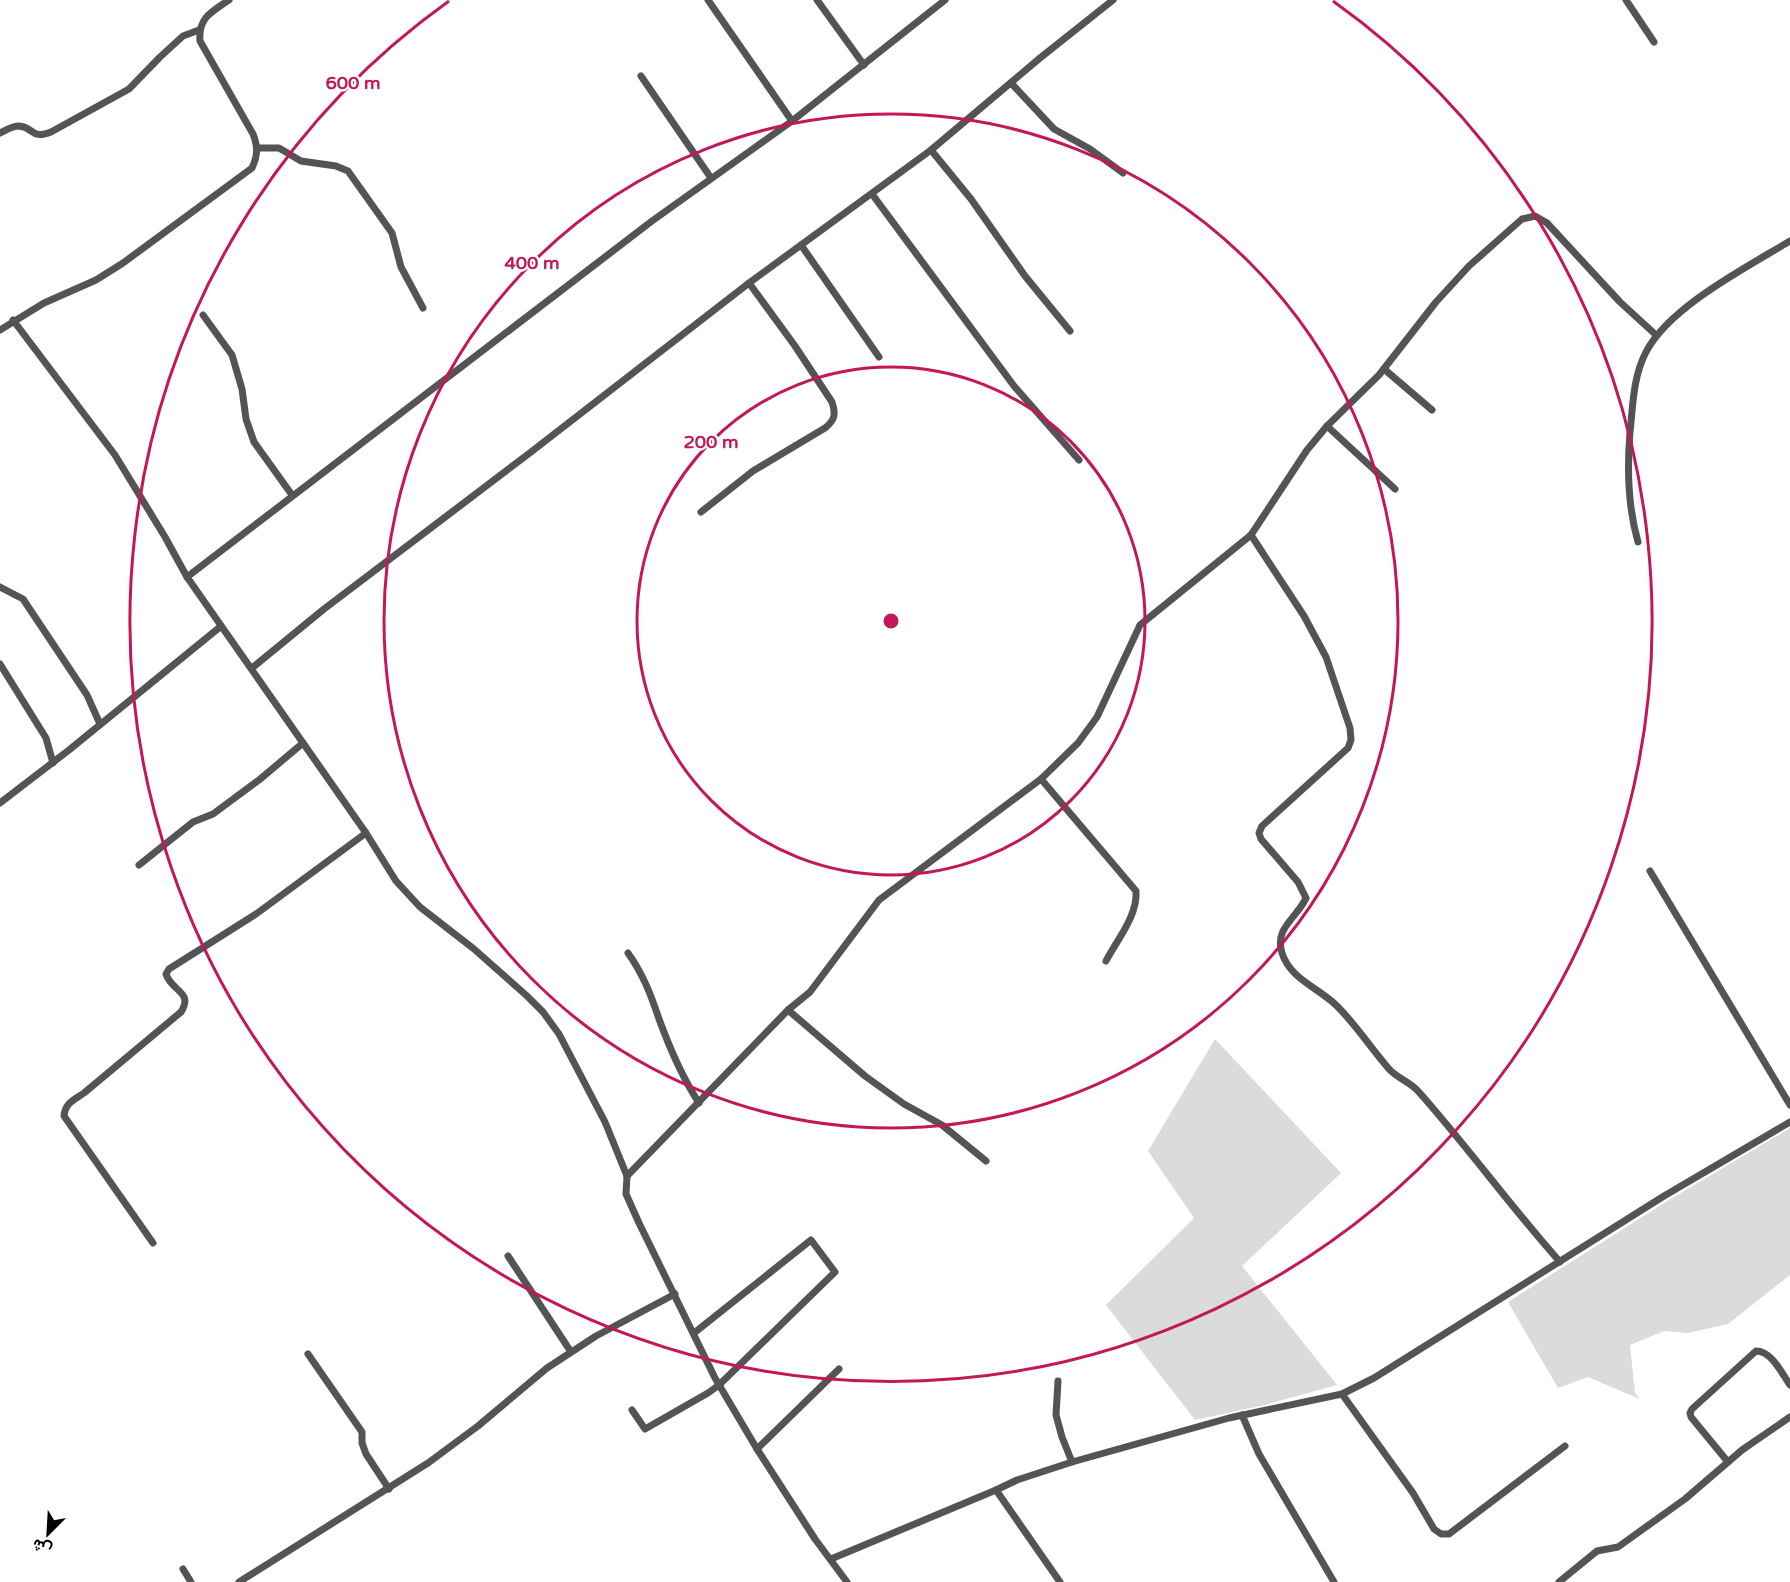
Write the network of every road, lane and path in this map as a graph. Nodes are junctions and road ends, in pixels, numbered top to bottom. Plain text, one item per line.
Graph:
1 (229, 0) edge
2 (708, 0) edge
3 (817, 0) edge
4 (945, 0) edge
5 (1113, 0) edge
6 (1626, 0) edge
7 (199, 30) junction
8 (1654, 42) dead end
9 (864, 65) junction
10 (641, 76) dead end
11 (1011, 83) junction
12 (792, 121) junction
13 (0, 133) edge
14 (258, 148) junction
15 (932, 150) junction
16 (1123, 173) dead end
17 (711, 178) junction
18 (872, 194) junction
19 (1790, 241) edge
20 (801, 244) junction
21 (749, 283) junction
22 (423, 308) dead end
23 (202, 315) dead end
24 (14, 320) junction
25 (0, 330) edge
26 (1071, 331) dead end
27 (1656, 335) junction
28 (879, 357) dead end
29 (1384, 369) junction
30 (1432, 410) dead end
31 (1327, 426) junction
32 (1079, 460) dead end
33 (1395, 489) dead end
34 (292, 495) junction
35 (701, 512) dead end
36 (1251, 535) junction
37 (1638, 542) dead end
38 (187, 577) junction
39 (0, 587) edge
40 (220, 627) junction
41 (0, 664) edge
42 (252, 668) junction
43 (100, 724) junction
44 (303, 743) junction
45 (53, 763) junction
46 (1041, 779) junction
47 (0, 803) edge
48 (366, 833) junction
49 (139, 865) dead end
50 (1650, 871) dead end
51 (628, 953) dead end
52 (1106, 961) dead end
53 (788, 1010) junction
54 (699, 1103) junction
55 (1790, 1105) edge
56 (1790, 1122) edge
57 (986, 1161) dead end
58 (627, 1176) junction
59 (153, 1243) dead end
60 (508, 1256) dead end
61 (1560, 1262) junction
62 (675, 1294) junction
63 (694, 1333) junction
64 (572, 1352) junction
65 (308, 1354) dead end
66 (839, 1369) dead end
67 (1058, 1381) dead end
68 (1789, 1382) edge
69 (719, 1385) junction
70 (1342, 1394) junction
71 (632, 1410) dead end
72 (1242, 1415) junction
73 (1790, 1417) edge
74 (1565, 1446) dead end
75 (757, 1449) junction
76 (1072, 1462) junction
77 (1728, 1462) junction
78 (389, 1489) junction
79 (996, 1490) junction
80 (831, 1559) junction
81 (183, 1569) dead end
82 (191, 1582) edge
83 (239, 1582) edge
84 (847, 1582) edge
85 (1060, 1582) edge
86 (1334, 1582) edge
87 (1558, 1582) edge

1 - 7 street
2 - 12 street
3 - 9 street
4 - 9 street
5 - 11 street
6 - 8 street
7 - 13 street
7 - 14 street
9 - 12 street
10 - 17 street
11 - 15 street
11 - 16 street
12 - 17 street
14 - 22 street
14 - 24 street
15 - 18 street
15 - 26 street
17 - 34 street
18 - 20 street
18 - 32 street
19 - 27 street
20 - 21 street
20 - 28 street
21 - 35 street
21 - 42 street
23 - 34 street
24 - 25 street
24 - 38 street
27 - 29 street
27 - 37 street
29 - 30 street
29 - 31 street
31 - 33 street
31 - 36 street
34 - 38 street
36 - 46 street
36 - 61 street
38 - 40 street
39 - 43 street
40 - 42 street
40 - 43 street
41 - 45 street
42 - 44 street
43 - 45 street
44 - 48 street
44 - 49 street
45 - 47 street
46 - 52 street
46 - 53 street
48 - 58 street
48 - 59 street
50 - 55 street
51 - 54 street
53 - 54 street
53 - 57 street
54 - 58 street
56 - 61 street
58 - 62 street
60 - 64 street
61 - 70 street
62 - 63 street
62 - 64 street
63 - 69 street
63 - 69 street
64 - 78 street
65 - 78 street
66 - 75 street
67 - 76 street
68 - 77 street
69 - 71 street
69 - 75 street
70 - 72 street
70 - 74 street
72 - 76 street
72 - 86 street
73 - 77 street
75 - 80 street
76 - 79 street
77 - 87 street
78 - 83 street
79 - 80 street
79 - 85 street
80 - 84 street
81 - 82 street

